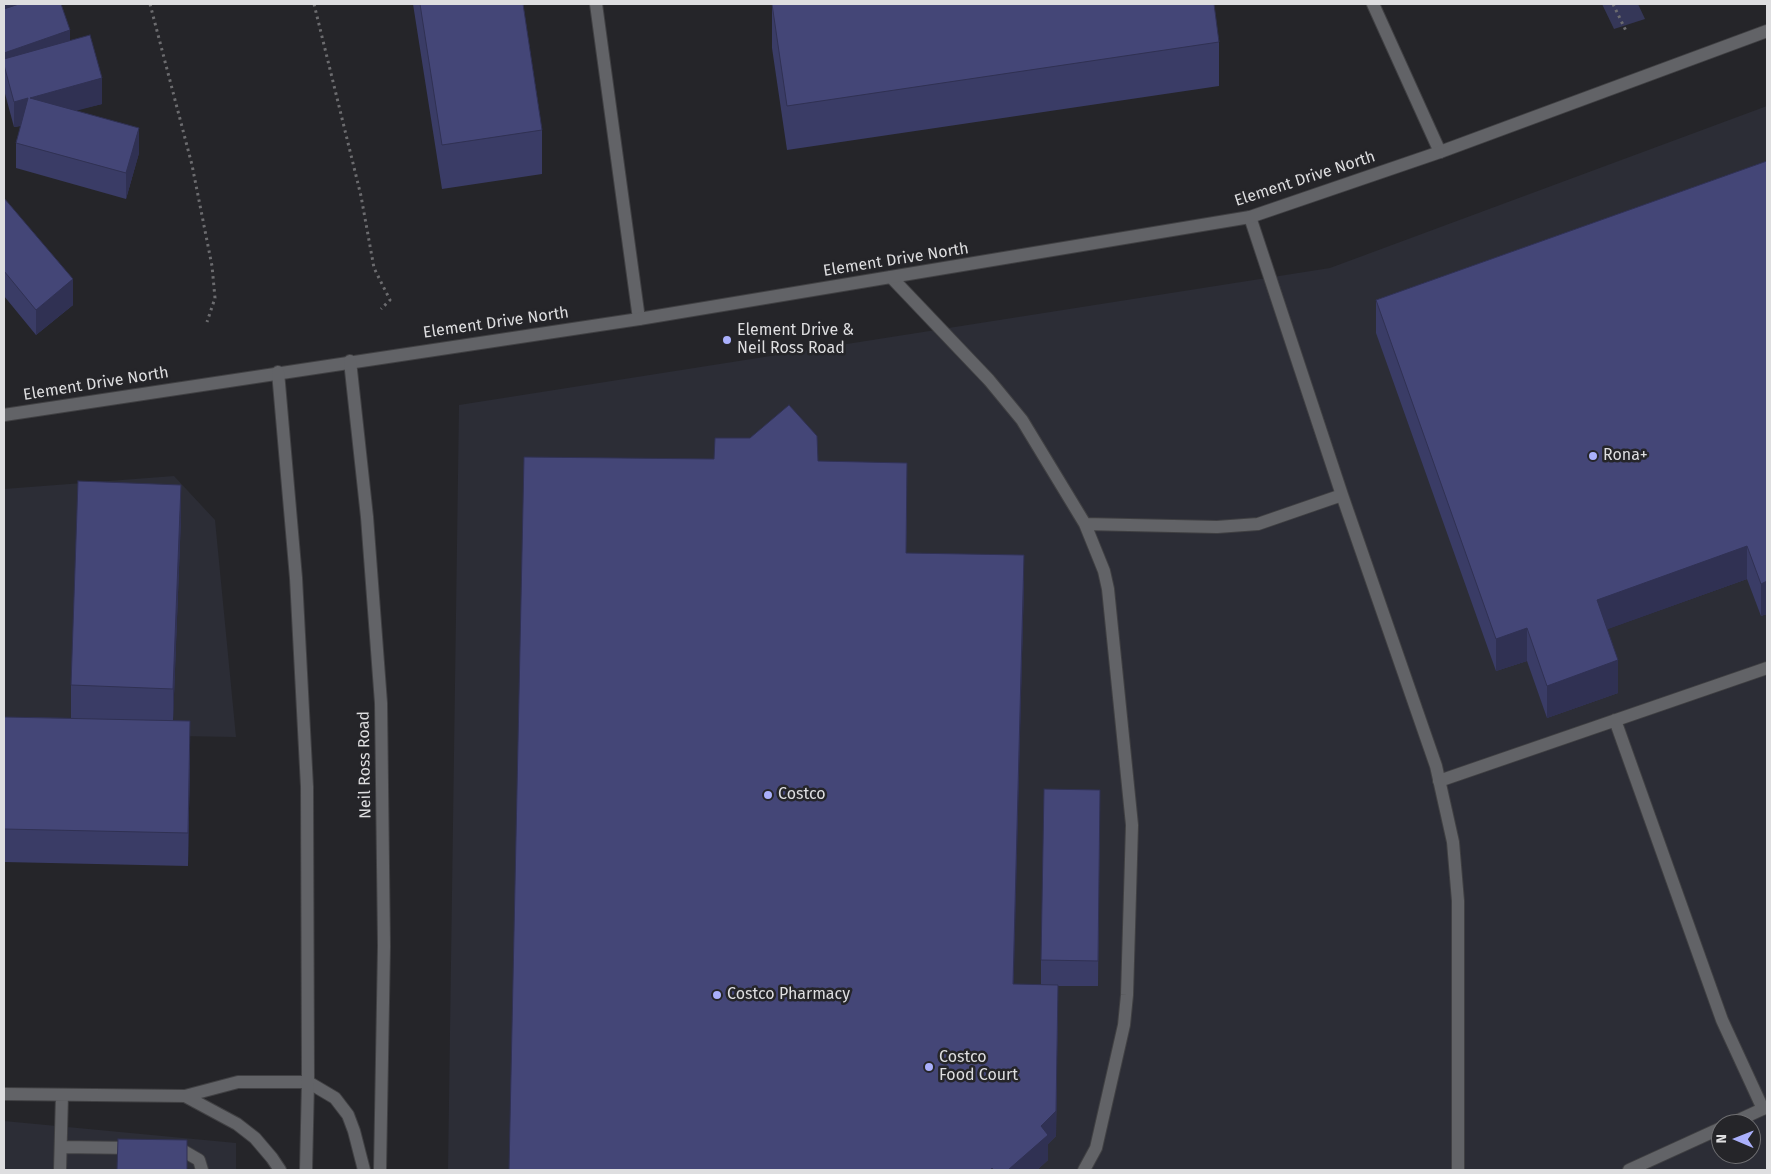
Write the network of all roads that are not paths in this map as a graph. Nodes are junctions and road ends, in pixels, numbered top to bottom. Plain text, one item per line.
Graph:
1 (596, 4) edge
2 (1373, 4) edge
3 (1767, 31) edge
4 (1440, 152) junction
5 (1250, 217) junction
6 (891, 278) junction
7 (639, 319) junction
8 (350, 361) junction
9 (278, 372) junction
10 (4, 415) edge
11 (1342, 495) junction
12 (1085, 524) junction
13 (1767, 668) edge
14 (1615, 720) junction
15 (1439, 781) junction
16 (308, 1082) junction
17 (4, 1094) edge
18 (62, 1095) junction
19 (185, 1096) junction
20 (1765, 1108) edge
21 (1752, 1114) edge
22 (1711, 1133) edge
23 (61, 1146) junction
24 (140, 1148) edge
25 (160, 1149) edge
26 (60, 1170) edge
27 (202, 1170) edge
28 (280, 1170) edge
29 (306, 1170) edge
30 (364, 1170) edge
31 (380, 1170) edge
32 (1084, 1170) edge
33 (1458, 1170) edge
34 (1629, 1170) edge

1 - 7 street
2 - 4 street
3 - 4 street, Element Drive North
4 - 5 street, Element Drive North
5 - 6 street, Element Drive North
5 - 11 street
6 - 7 street, Element Drive North
6 - 12 street
7 - 8 street, Element Drive North
8 - 9 street, Element Drive North
8 - 31 street, Neil Ross Road
9 - 10 street, Element Drive North
9 - 16 street
11 - 12 street
11 - 15 street
12 - 32 street
13 - 14 street
14 - 15 street
14 - 20 street
15 - 33 street
16 - 19 street
16 - 29 street
16 - 30 street
17 - 18 street
18 - 19 street
18 - 23 street
19 - 28 street
20 - 21 street
22 - 34 street
23 - 24 street
23 - 26 street
25 - 27 street

